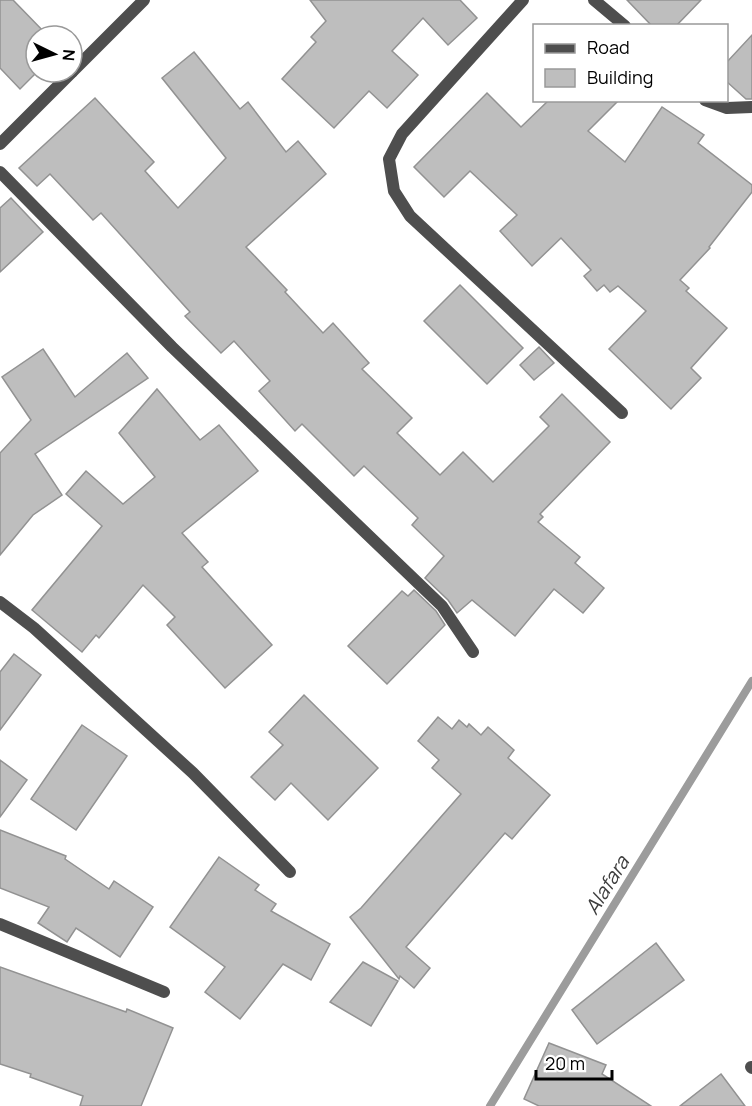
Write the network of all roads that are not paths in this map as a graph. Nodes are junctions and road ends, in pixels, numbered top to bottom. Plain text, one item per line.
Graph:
1 (144, 0) edge
2 (523, 0) edge
3 (594, 0) edge
4 (623, 24) edge
5 (84, 60) edge
6 (60, 84) edge
7 (710, 102) edge
8 (752, 107) edge
9 (0, 144) edge
10 (0, 172) edge
11 (622, 413) dead end
12 (0, 602) edge
13 (473, 652) dead end
14 (290, 872) dead end
15 (0, 924) edge
16 (164, 992) dead end

1 - 5 street
2 - 11 street
3 - 4 street
6 - 9 street
7 - 8 street
10 - 13 street
12 - 14 street
15 - 16 street

